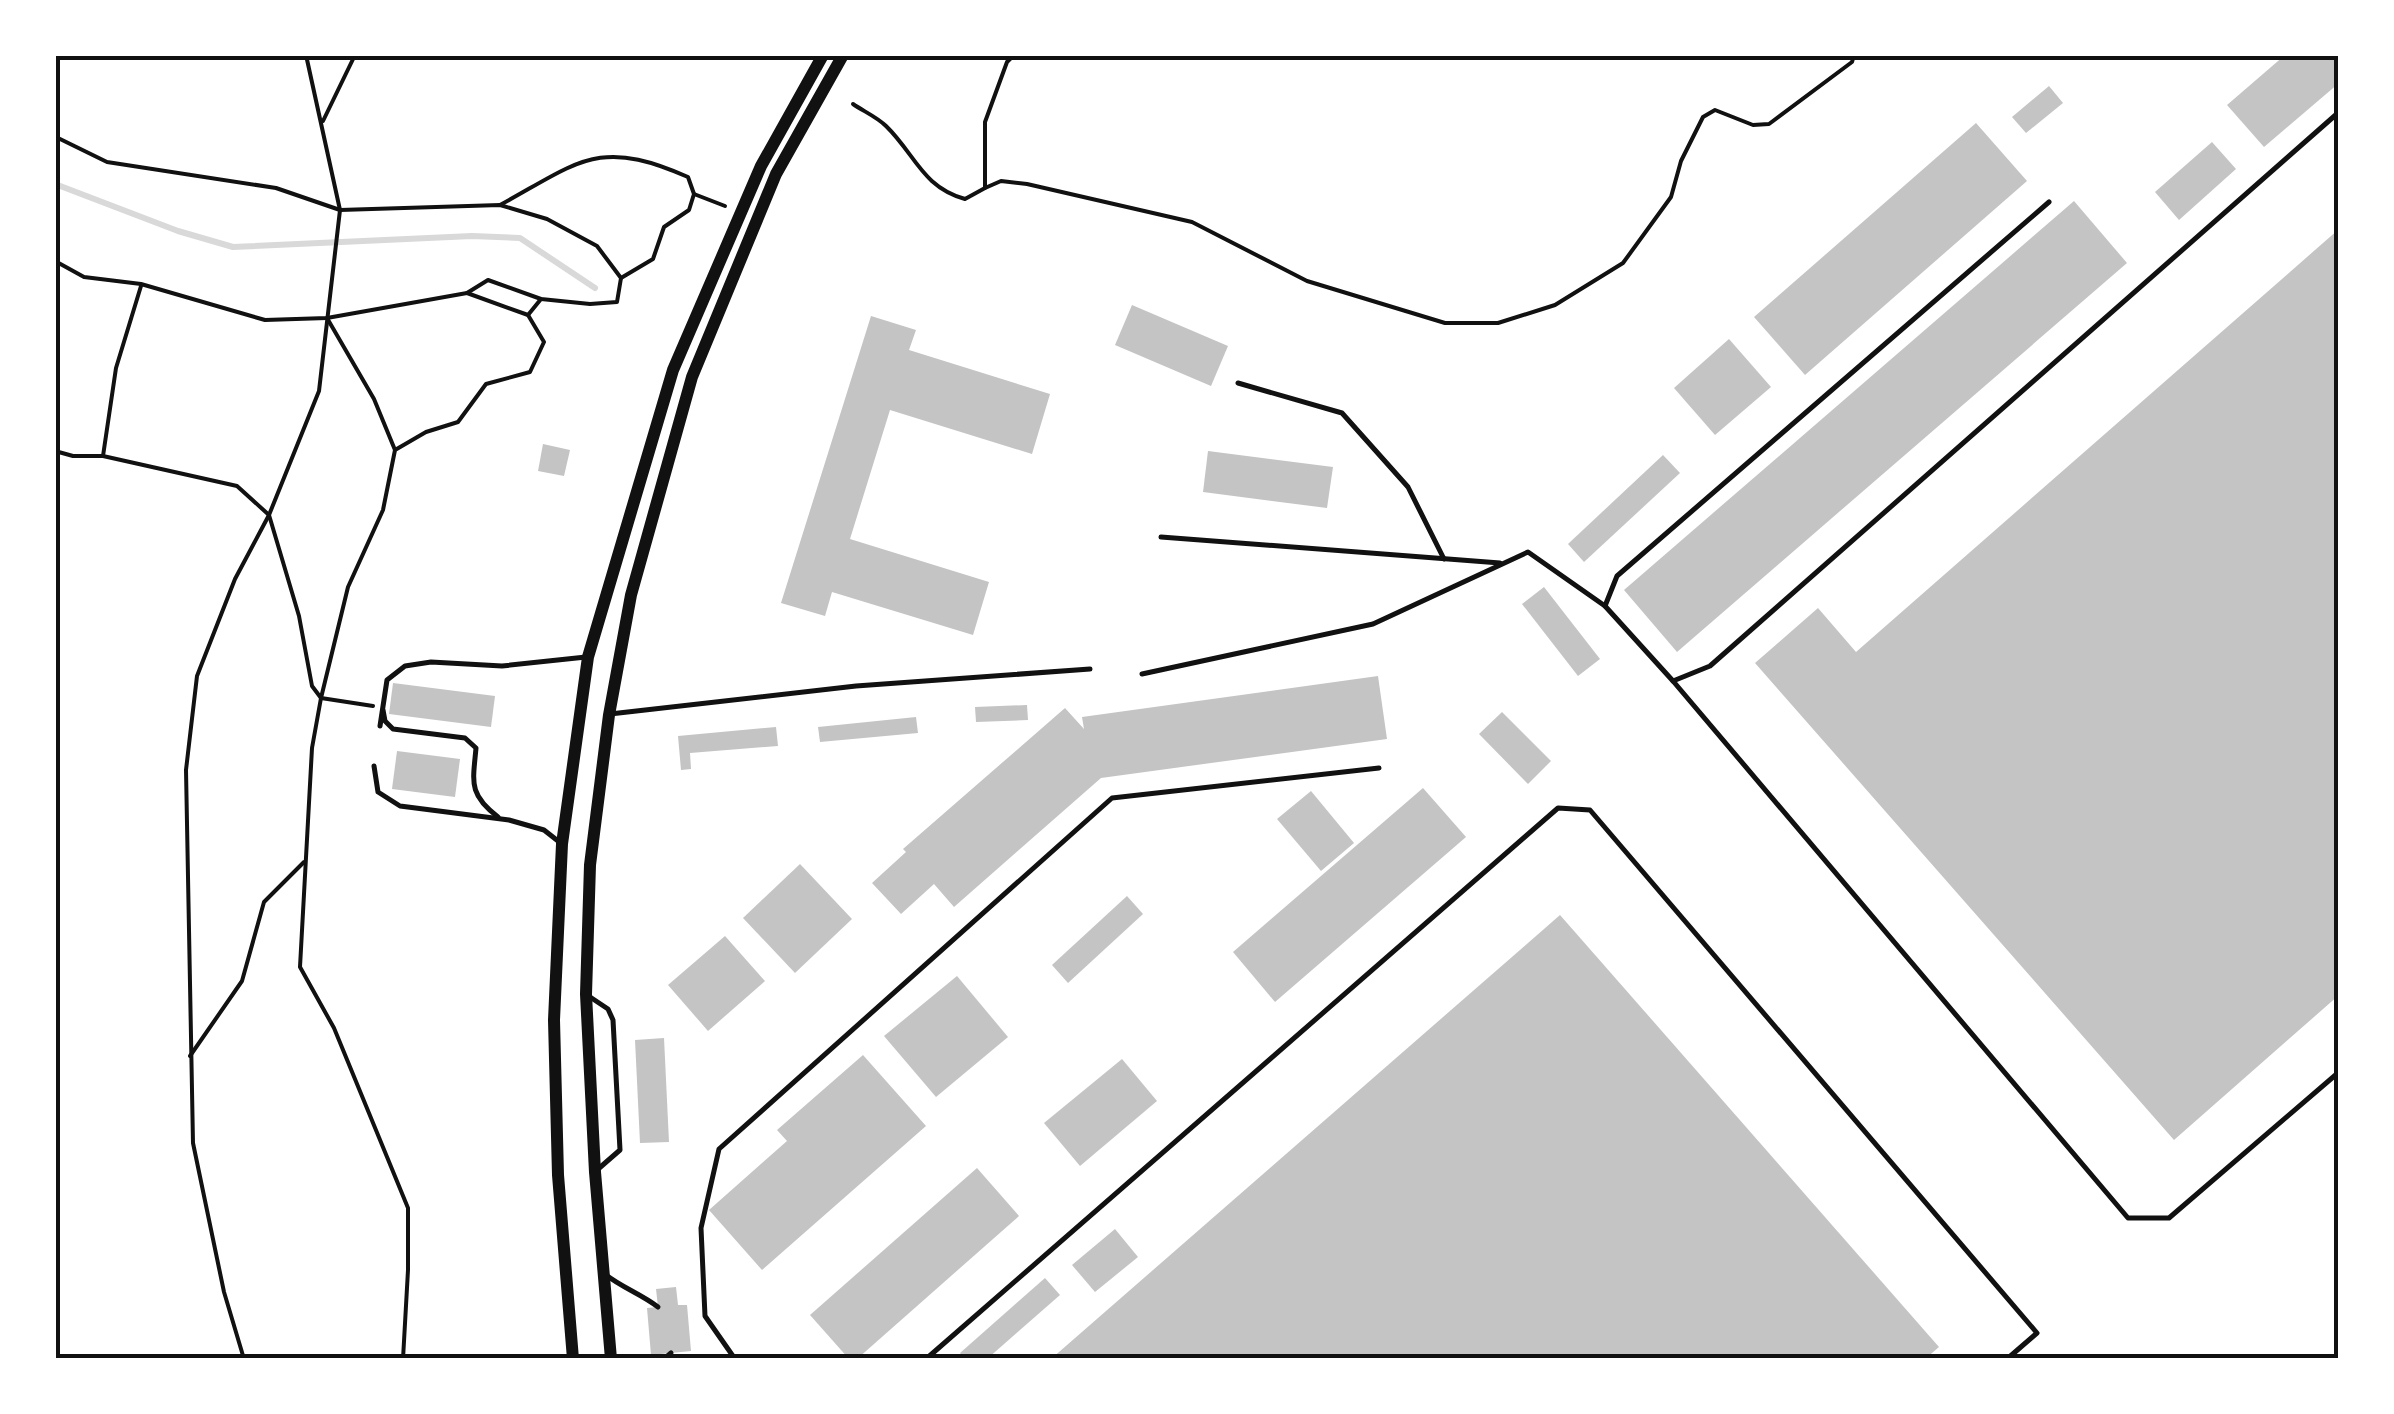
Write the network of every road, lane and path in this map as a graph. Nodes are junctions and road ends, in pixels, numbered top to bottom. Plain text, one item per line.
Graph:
1 (306, 55) edge
2 (354, 55) edge
3 (823, 55) edge
4 (843, 55) edge
5 (1014, 55) edge
6 (1854, 55) edge
7 (853, 104) dead end
8 (2339, 112) edge
9 (323, 121) junction
10 (57, 135) edge
11 (55, 147) edge
12 (986, 188) junction
13 (694, 194) junction
14 (2049, 202) dead end
15 (500, 205) junction
16 (725, 206) dead end
17 (340, 210) junction
18 (55, 261) edge
19 (621, 278) junction
20 (141, 284) junction
21 (541, 299) junction
22 (528, 314) dead end
23 (326, 318) junction
24 (1238, 382) dead end
25 (395, 450) dead end
26 (55, 451) edge
27 (104, 456) junction
28 (269, 514) junction
29 (1161, 536) dead end
30 (1444, 559) junction
31 (1503, 564) junction
32 (1606, 606) junction
33 (588, 656) junction
34 (1090, 669) dead end
35 (1142, 674) dead end
36 (1673, 680) junction
37 (382, 708) junction
38 (609, 714) junction
39 (380, 726) dead end
40 (374, 766) dead end
41 (1379, 768) dead end
42 (500, 818) junction
43 (562, 844) junction
44 (306, 860) dead end
45 (586, 994) junction
46 (190, 1056) junction
47 (2339, 1072) edge
48 (595, 1172) junction
49 (604, 1274) junction
50 (658, 1307) dead end
51 (671, 1353) dead end
52 (244, 1359) edge
53 (574, 1359) edge
54 (611, 1359) edge
55 (664, 1359) edge
56 (735, 1359) edge
57 (926, 1359) edge
58 (2007, 1359) edge

1 - 9 path
2 - 9 path
3 - 33 main road
4 - 38 main road
5 - 12 path
6 - 12 path
7 - 12 path
8 - 36 lane
9 - 17 path
10 - 11 path
10 - 17 path
13 - 15 path
13 - 16 path
13 - 19 path
14 - 32 lane
15 - 17 path
15 - 19 path
17 - 23 path
18 - 20 path
19 - 21 path
20 - 23 path
20 - 27 path
21 - 22 path
21 - 23 path
23 - 25 path
23 - 28 path
24 - 30 lane
26 - 27 path
27 - 28 path
28 - 37 path
28 - 46 path
29 - 30 lane
30 - 31 lane
31 - 32 lane
31 - 35 lane
32 - 36 lane
33 - 37 lane
33 - 43 main road
34 - 38 lane
36 - 47 lane
37 - 39 lane
37 - 42 lane
38 - 45 main road
40 - 42 lane
41 - 56 lane
42 - 43 lane
43 - 53 main road
44 - 46 path
45 - 48 main road
45 - 48 lane
46 - 52 path
48 - 49 main road
49 - 50 lane
49 - 54 main road
51 - 55 lane
57 - 58 lane

